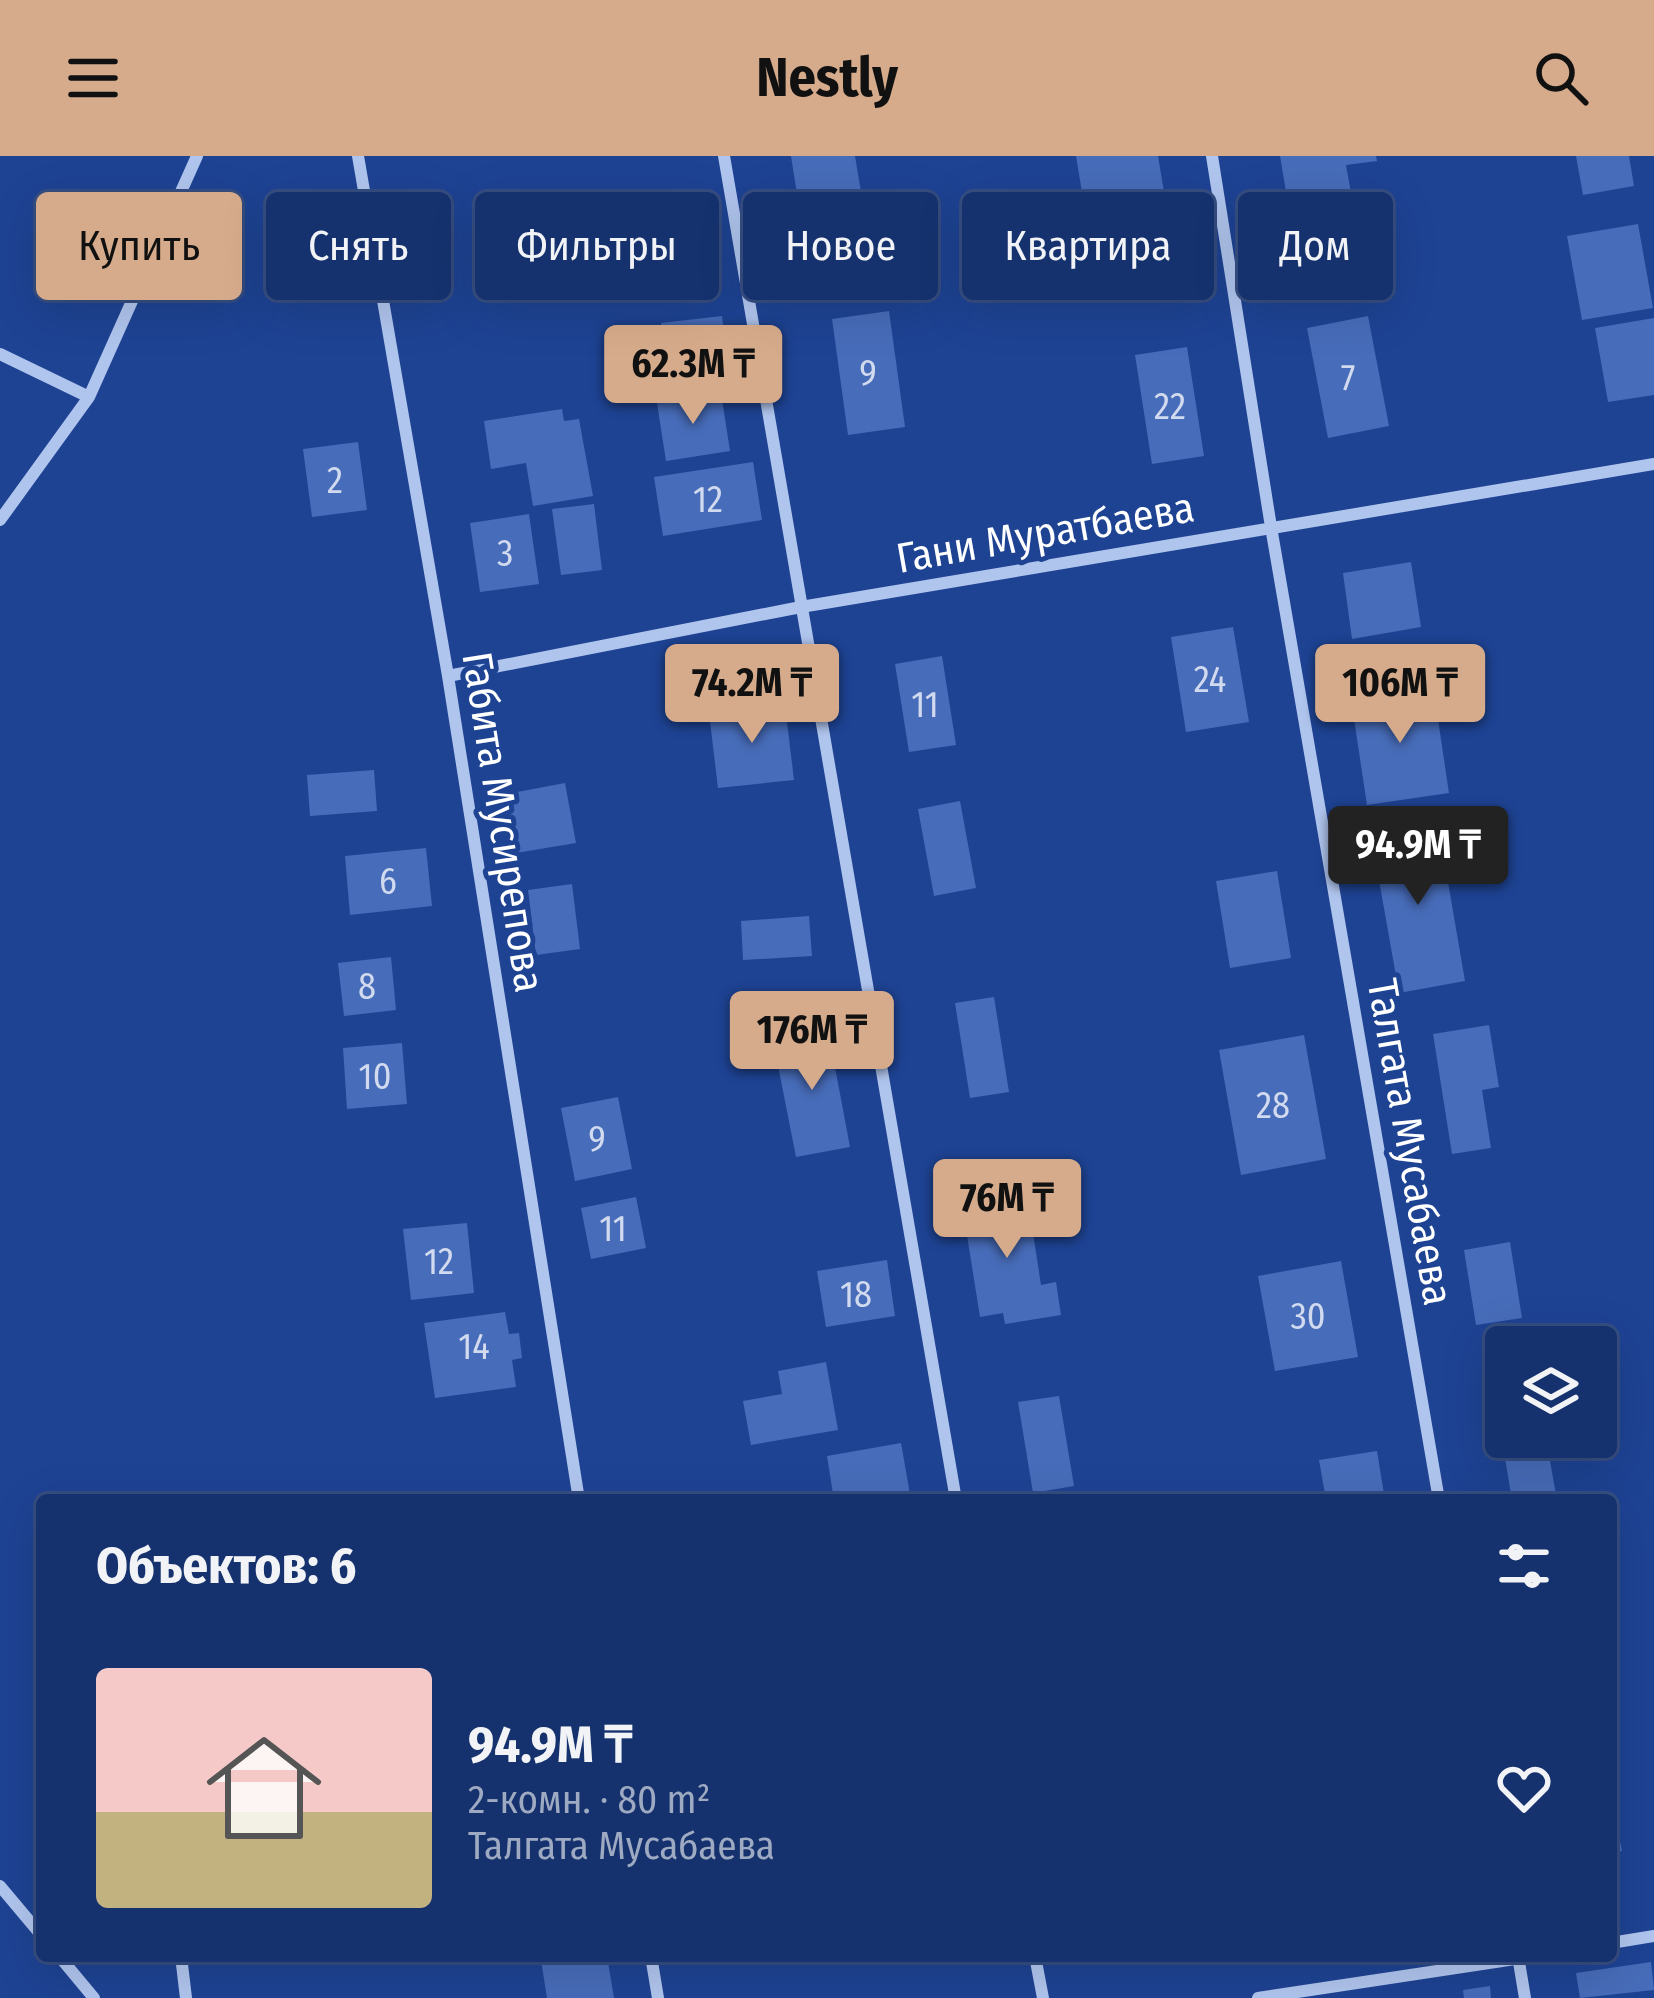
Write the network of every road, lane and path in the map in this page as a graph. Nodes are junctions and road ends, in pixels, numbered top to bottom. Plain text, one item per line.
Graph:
1 (196, 156) edge
2 (358, 156) edge
3 (724, 156) edge
4 (1212, 156) edge
5 (0, 354) edge
6 (89, 397) junction
7 (1654, 464) edge
8 (0, 520) edge
9 (1271, 527) junction
10 (800, 607) junction
11 (448, 676) junction
12 (578, 1494) edge
13 (955, 1494) edge
14 (1438, 1494) edge
15 (0, 1886) edge
16 (36, 1929) edge
17 (1654, 1936) edge
18 (1617, 1942) edge
19 (64, 1962) edge
20 (182, 1962) edge
21 (652, 1962) edge
22 (1036, 1962) edge
23 (1492, 1962) edge
24 (1519, 1962) edge
25 (94, 1998) edge
26 (187, 1998) edge
27 (658, 1998) edge
28 (1042, 1998) edge
29 (1258, 1998) edge
30 (1525, 1998) edge

1 - 6 street
2 - 11 street, Габита Мусирепова
3 - 10 street
4 - 9 street, Талгата Мусабаева
5 - 6 street
6 - 8 street
7 - 9 street, Гани Муратбаева
9 - 10 street, Гани Муратбаева
9 - 14 street, Талгата Мусабаева
10 - 11 street, Гани Муратбаева
10 - 13 street
11 - 12 street, Габита Мусирепова
15 - 16 street
17 - 18 street
19 - 25 street
20 - 26 street
21 - 27 street
22 - 28 street
23 - 29 street
24 - 30 street

